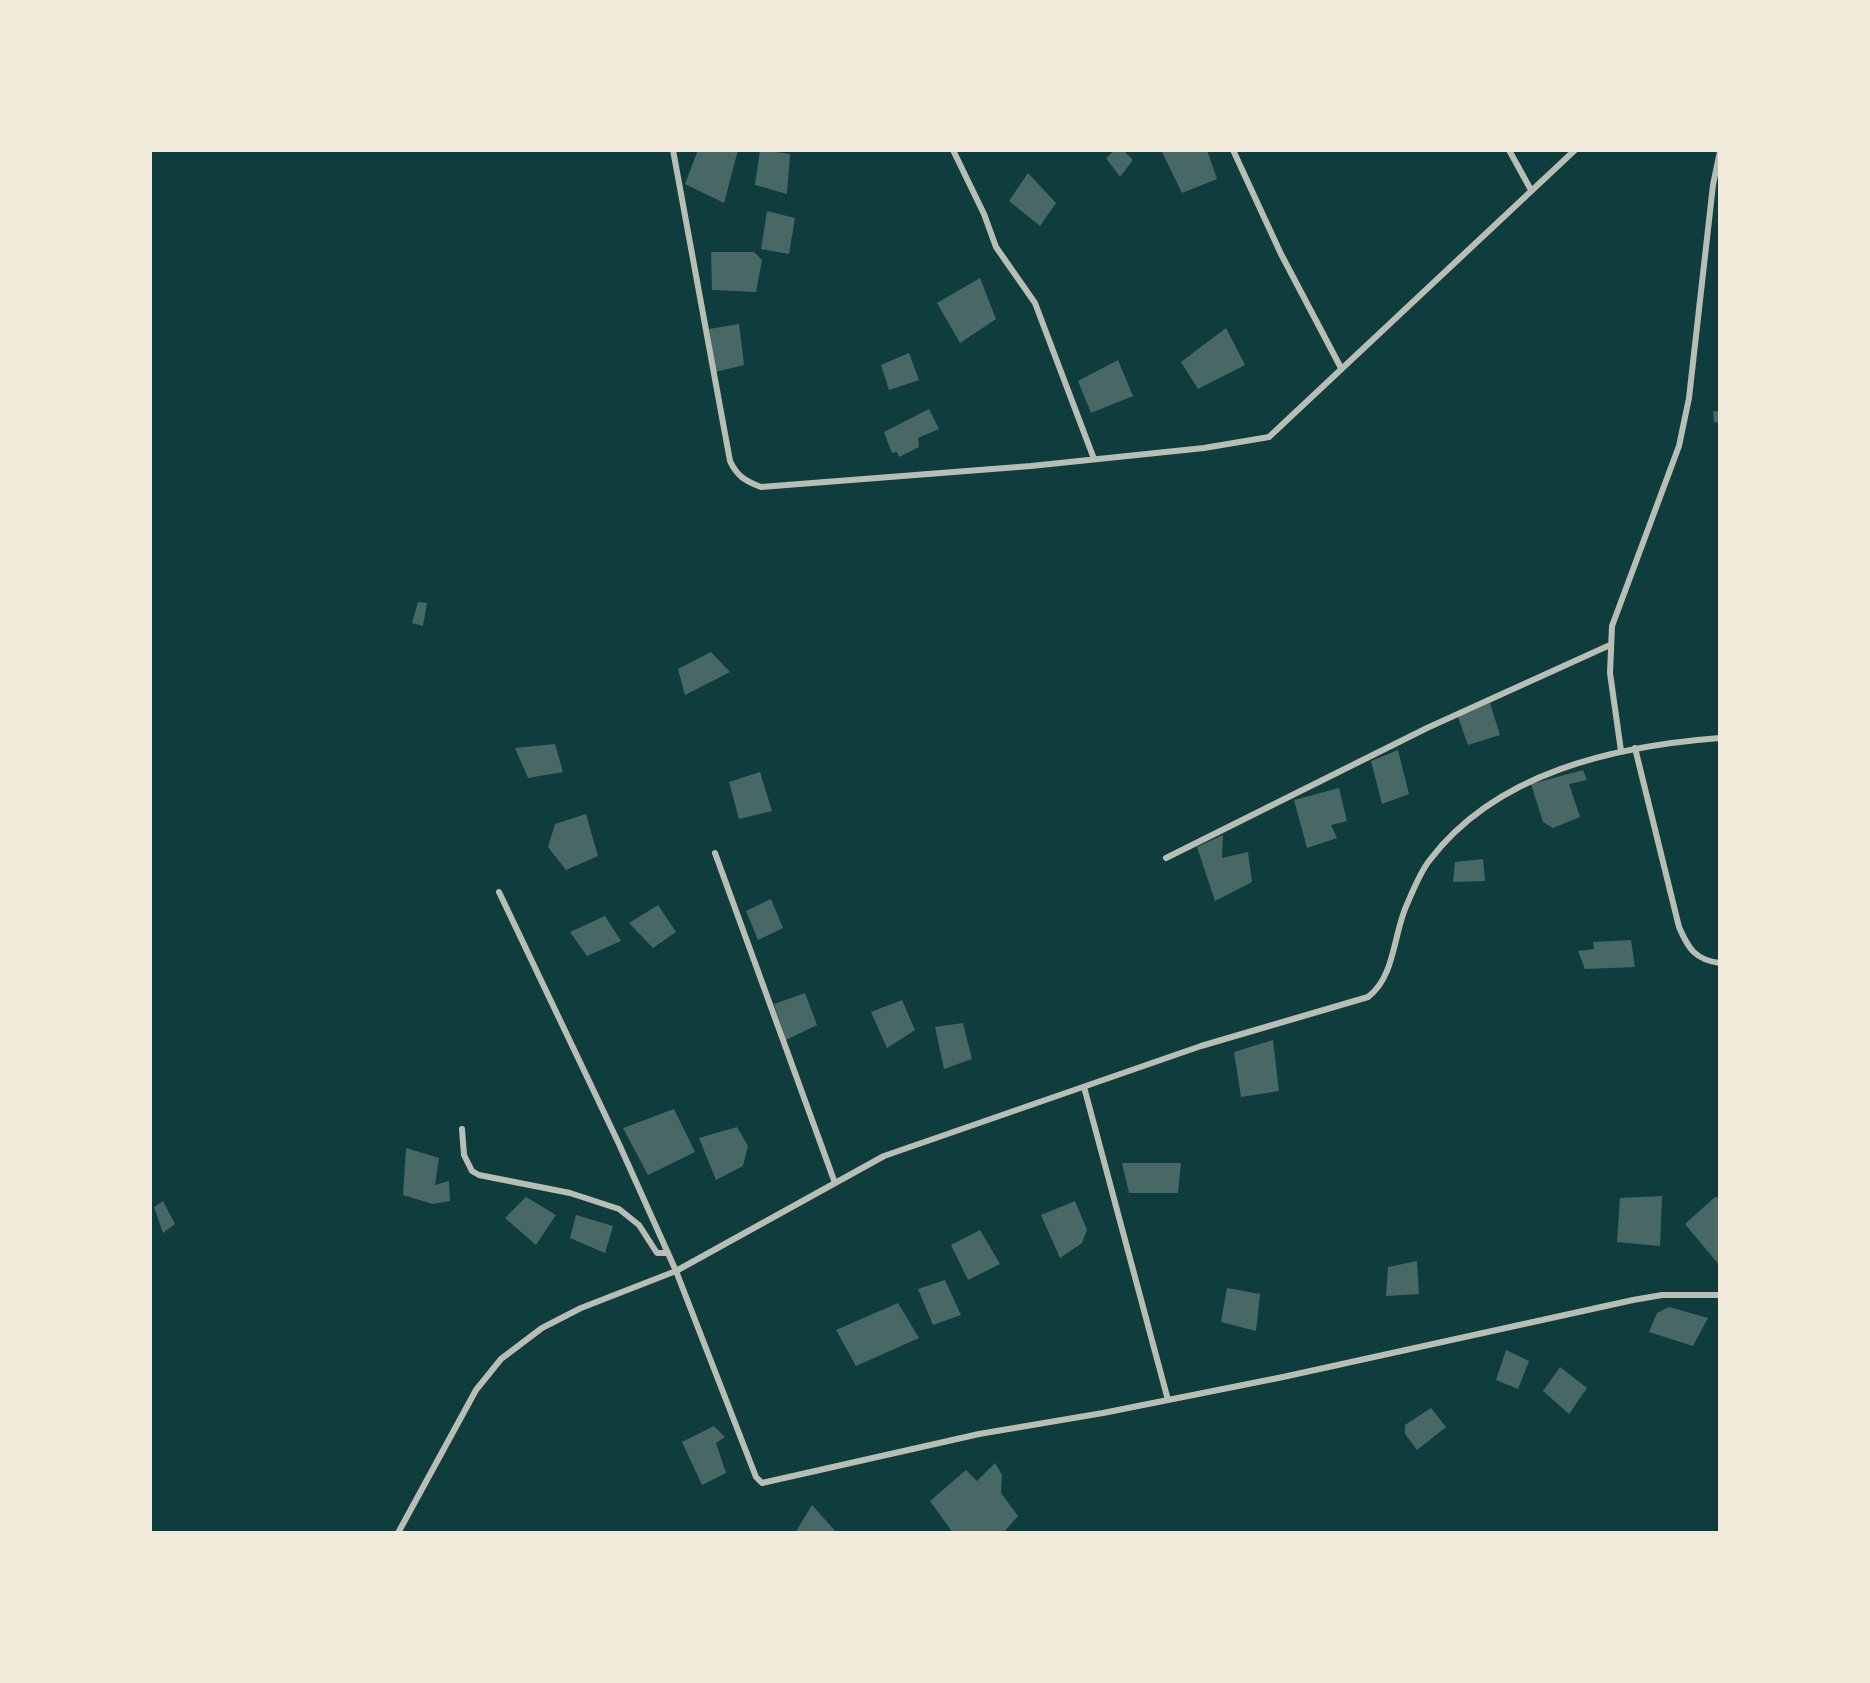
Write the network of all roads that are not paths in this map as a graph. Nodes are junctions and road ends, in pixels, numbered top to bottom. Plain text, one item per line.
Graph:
1 (674, 150) edge
2 (953, 150) edge
3 (1233, 150) edge
4 (1509, 150) edge
5 (1575, 150) edge
6 (1717, 152) edge
7 (1531, 189) junction
8 (1341, 368) junction
9 (1094, 459) junction
10 (1610, 645) junction
11 (1720, 738) edge
12 (1635, 748) junction
13 (1622, 751) junction
14 (715, 853) dead end
15 (1166, 858) dead end
16 (499, 892) dead end
17 (1720, 963) edge
18 (1084, 1086) junction
19 (462, 1129) dead end
20 (835, 1183) junction
21 (668, 1253) junction
22 (676, 1271) junction
23 (1720, 1295) edge
24 (1168, 1400) junction
25 (399, 1533) edge

1 - 9 street
2 - 9 street
3 - 8 street
4 - 7 street
5 - 7 street
6 - 10 street
7 - 8 street
8 - 9 street
10 - 13 street
10 - 15 street
11 - 12 street
12 - 13 street
12 - 17 street
13 - 18 street
14 - 20 street
16 - 21 street
18 - 20 street
18 - 24 street
19 - 21 street
20 - 22 street
21 - 22 street
22 - 24 street
22 - 25 street
23 - 24 street

